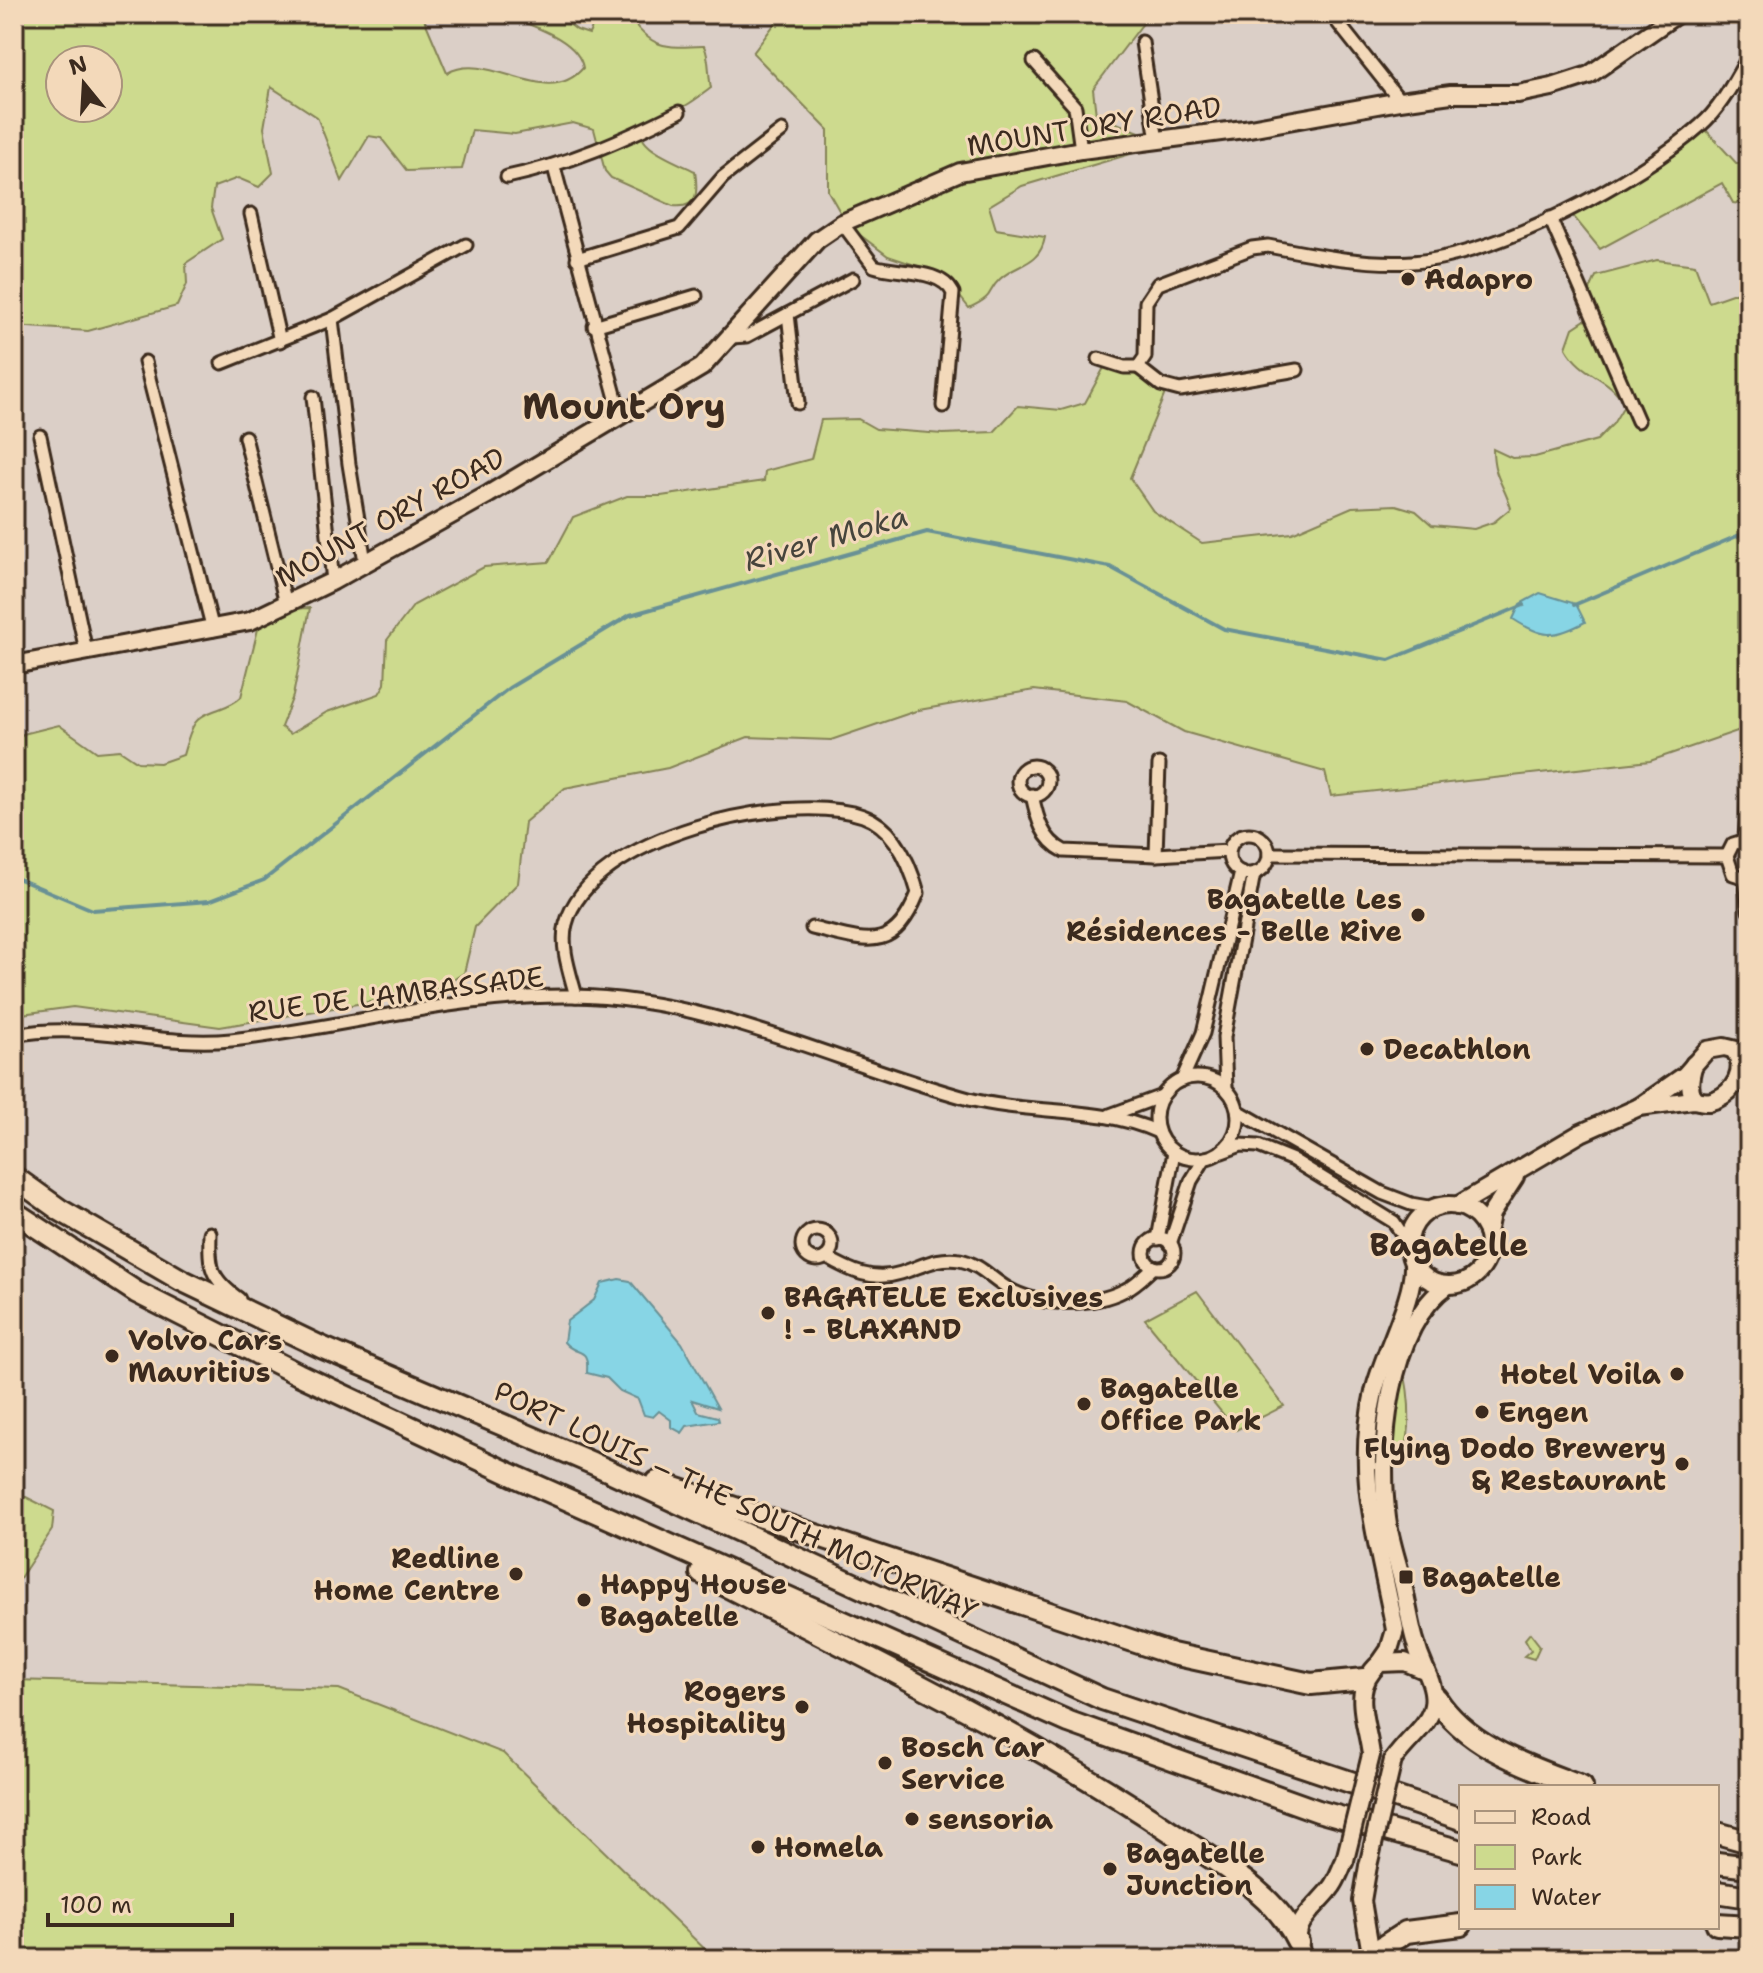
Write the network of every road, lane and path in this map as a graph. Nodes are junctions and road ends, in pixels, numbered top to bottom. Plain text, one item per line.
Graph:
1 (1331, 14) edge
2 (1677, 14) edge
3 (1142, 42) dead end
4 (1749, 56) edge
5 (1034, 61) dead end
6 (1400, 101) junction
7 (679, 112) dead end
8 (782, 131) dead end
9 (1157, 141) junction
10 (1081, 150) junction
11 (554, 167) junction
12 (507, 177) dead end
13 (251, 214) dead end
14 (1550, 218) junction
15 (842, 223) junction
16 (466, 245) dead end
17 (577, 259) junction
18 (853, 279) dead end
19 (696, 296) dead end
20 (788, 314) junction
21 (332, 319) junction
22 (594, 326) junction
23 (731, 337) junction
24 (280, 341) junction
25 (1099, 359) dead end
26 (145, 362) dead end
27 (222, 363) dead end
28 (1138, 367) junction
29 (1297, 370) dead end
30 (313, 397) dead end
31 (798, 403) dead end
32 (943, 406) dead end
33 (621, 417) junction
34 (1638, 421) dead end
35 (40, 436) dead end
36 (245, 437) dead end
37 (365, 562) junction
38 (333, 581) junction
39 (286, 604) junction
40 (213, 630) junction
41 (86, 651) junction
42 (14, 665) edge
43 (1159, 764) dead end
44 (1749, 778) edge
45 (1032, 795) dead end
46 (1747, 839) edge
47 (1229, 851) junction
48 (1269, 854) junction
49 (1156, 855) junction
50 (1727, 856) junction
51 (1241, 872) junction
52 (1254, 873) junction
53 (1747, 879) edge
54 (1749, 911) edge
55 (812, 928) dead end
56 (576, 996) junction
57 (14, 1035) edge
58 (1741, 1051) edge
59 (1694, 1062) junction
60 (1182, 1080) junction
61 (1748, 1086) edge
62 (1226, 1088) junction
63 (1162, 1096) junction
64 (1711, 1102) junction
65 (1639, 1107) junction
66 (1238, 1111) junction
67 (1106, 1116) junction
68 (1158, 1132) junction
69 (1174, 1152) junction
70 (1218, 1153) junction
71 (1205, 1158) junction
72 (1524, 1166) junction
73 (14, 1177) edge
74 (1457, 1206) junction
75 (1434, 1208) junction
76 (14, 1212) edge
77 (210, 1233) dead end
78 (1487, 1233) junction
79 (1158, 1239) junction
80 (1408, 1243) junction
81 (1170, 1244) junction
82 (826, 1257) dead end
83 (1413, 1263) junction
84 (1154, 1267) junction
85 (1448, 1285) junction
86 (321, 1347) junction
87 (592, 1463) junction
88 (519, 1478) junction
89 (1380, 1663) junction
90 (1426, 1671) junction
91 (1364, 1679) junction
92 (1436, 1698) junction
93 (1577, 1785) edge
94 (1459, 1818) edge
95 (1719, 1834) edge
96 (1749, 1842) edge
97 (1459, 1850) edge
98 (1719, 1863) edge
99 (1749, 1867) edge
100 (1719, 1892) edge
101 (1749, 1897) edge
102 (1719, 1924) edge
103 (1459, 1925) edge
104 (1749, 1926) edge
105 (1302, 1950) edge
106 (1366, 1958) edge

1 - 6 street
2 - 6 main road, MOUNT ORY ROAD
3 - 9 street
4 - 14 street
5 - 10 street
6 - 9 main road, MOUNT ORY ROAD
7 - 11 street
8 - 17 street
9 - 10 main road, MOUNT ORY ROAD
10 - 15 main road, MOUNT ORY ROAD
11 - 12 street
11 - 17 street
13 - 24 street
14 - 28 street
14 - 34 street
15 - 23 main road, MOUNT ORY ROAD
15 - 32 street
16 - 21 street
17 - 22 street
18 - 20 street
19 - 22 street
20 - 23 street
20 - 31 street
21 - 24 street
21 - 37 street
22 - 33 street
23 - 33 main road, MOUNT ORY ROAD
24 - 27 street
25 - 28 street
26 - 40 street
28 - 29 street
30 - 38 street
33 - 37 main road, MOUNT ORY ROAD
35 - 41 street
36 - 39 street
37 - 38 main road, MOUNT ORY ROAD
38 - 39 main road, MOUNT ORY ROAD
39 - 40 main road, MOUNT ORY ROAD
40 - 41 main road, MOUNT ORY ROAD
41 - 42 main road, MOUNT ORY ROAD
43 - 49 street
44 - 46 street
45 - 49 street
46 - 50 street
47 - 48 street
47 - 49 street
47 - 51 street
48 - 50 street
48 - 52 street
50 - 53 street
51 - 52 street
51 - 60 street
52 - 62 street
53 - 54 street
55 - 56 street
56 - 57 street, RUE DE L'AMBASSADE
56 - 67 street, RUE DE L'AMBASSADE
58 - 59 main road
58 - 61 main road
59 - 64 main road
59 - 65 main road
60 - 62 street
60 - 63 street
61 - 64 main road
62 - 66 street
63 - 67 street
63 - 68 street
64 - 65 main road
65 - 72 main road
66 - 70 street
66 - 75 street
67 - 68 street, RUE DE L'AMBASSADE
68 - 69 street
69 - 71 street
69 - 79 street
70 - 71 street
70 - 80 street
71 - 81 street
72 - 74 main road
72 - 78 main road
73 - 86 highway, PORT LOUIS – THE SOUTH MOTORWAY
74 - 75 main road
74 - 78 main road
75 - 80 main road
76 - 88 highway
77 - 86 street
78 - 85 main road
79 - 81 street
79 - 84 street
80 - 83 main road
81 - 84 street
82 - 84 street
83 - 85 main road
83 - 89 main road
85 - 90 main road
86 - 87 highway, PORT LOUIS – THE SOUTH MOTORWAY
87 - 91 highway
87 - 94 highway, PORT LOUIS – THE SOUTH MOTORWAY
88 - 97 highway
88 - 105 highway
89 - 90 main road
89 - 91 main road
90 - 92 main road
91 - 105 main road, bridge
92 - 93 highway
92 - 106 main road, bridge
95 - 96 highway
98 - 99 highway
100 - 101 highway
102 - 104 highway
103 - 106 highway

